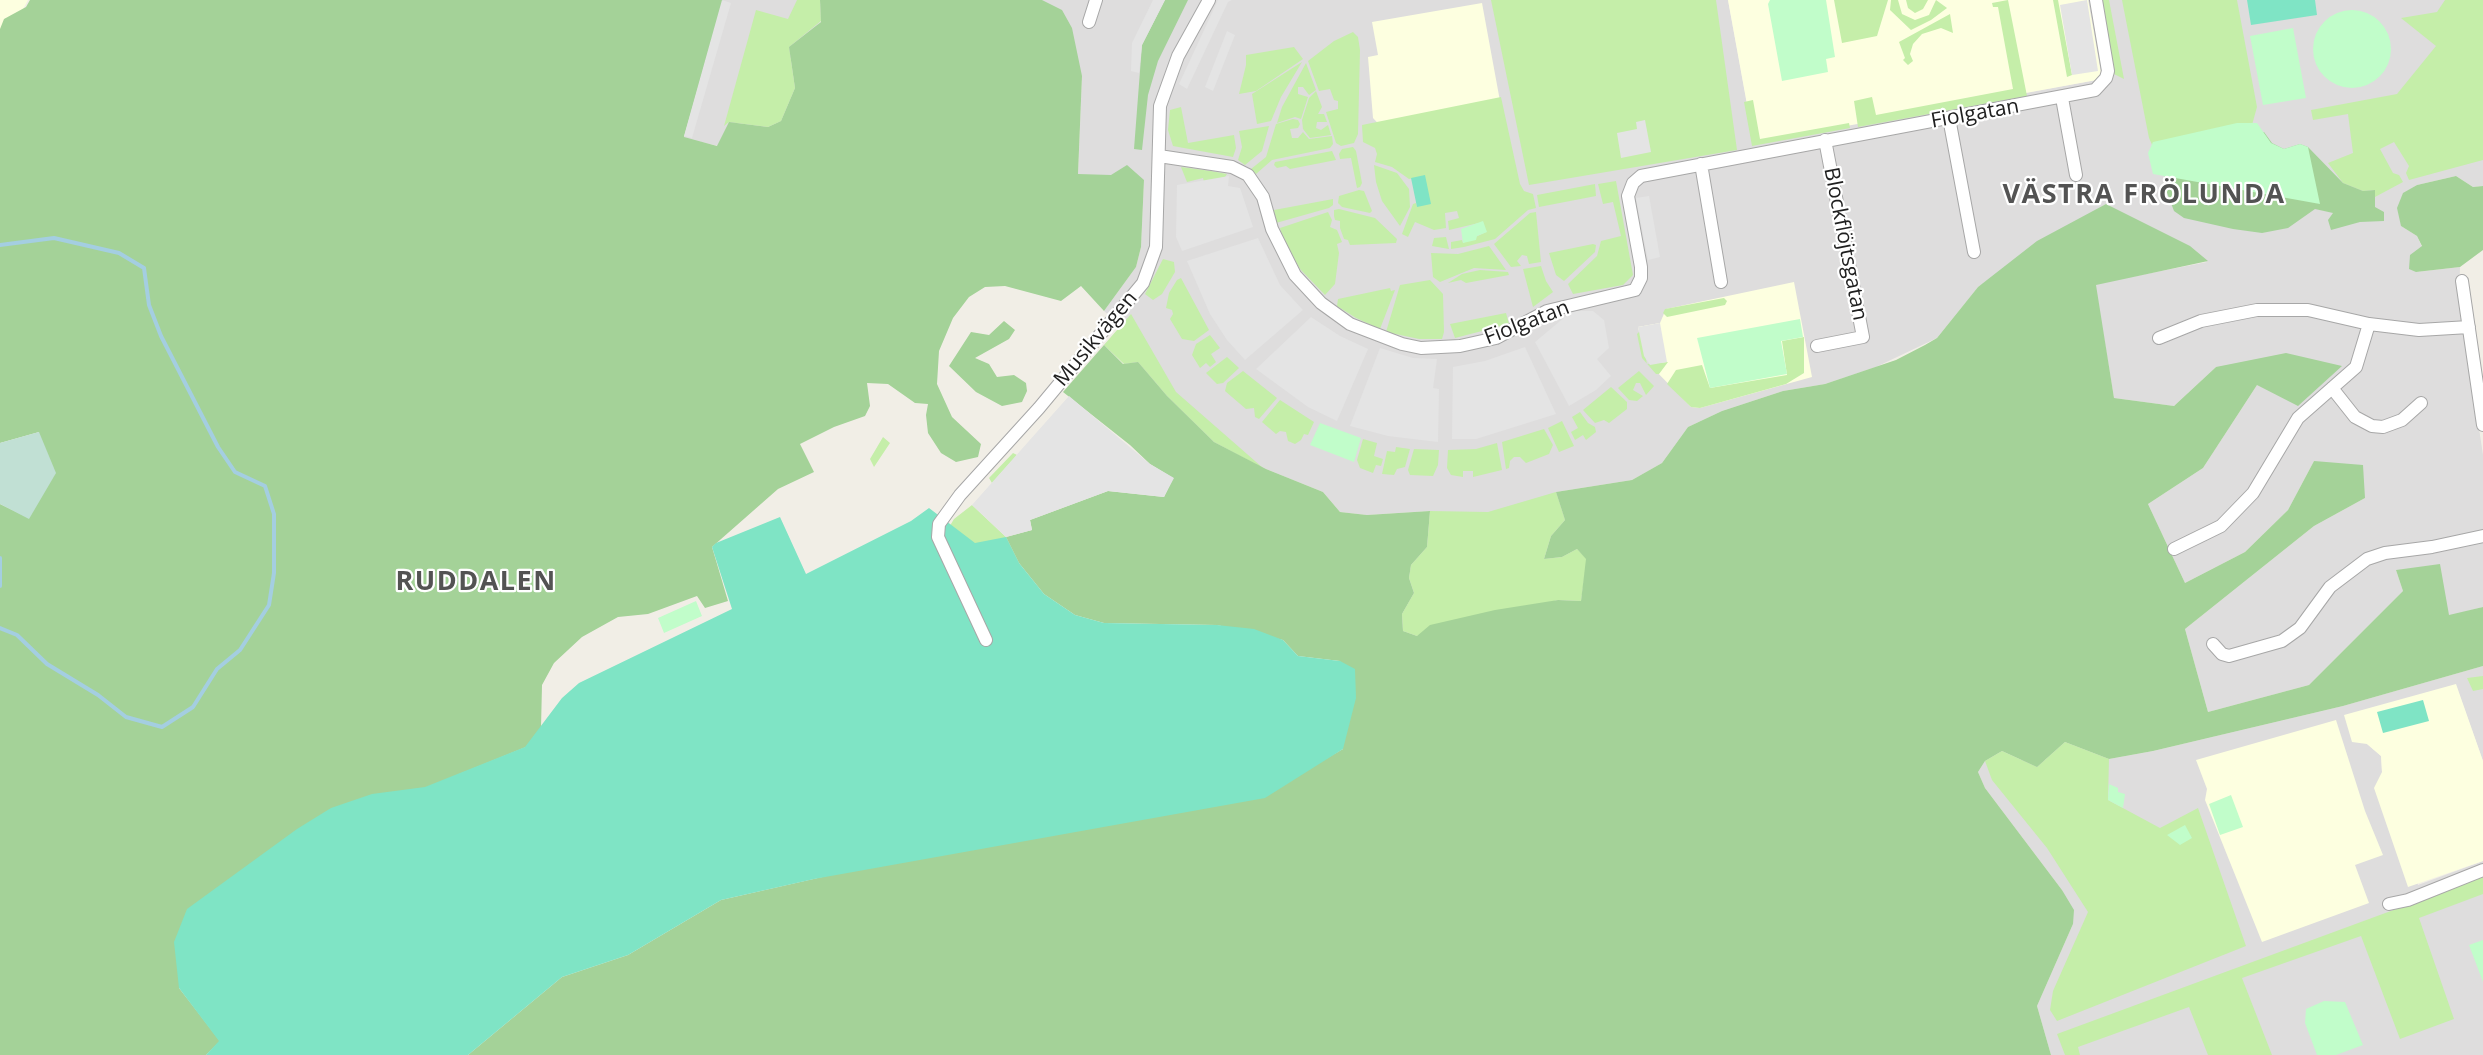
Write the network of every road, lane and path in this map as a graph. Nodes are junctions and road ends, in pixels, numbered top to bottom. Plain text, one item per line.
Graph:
1 (1096, 0) edge
2 (1209, 0) edge
3 (2096, 0) edge
4 (1089, 22) dead end
5 (2062, 98) junction
6 (1949, 118) junction
7 (1825, 140) junction
8 (1159, 156) junction
9 (1701, 164) junction
10 (2076, 175) dead end
11 (1974, 252) dead end
12 (2462, 281) dead end
13 (1721, 282) dead end
14 (2369, 324) junction
15 (2469, 327) junction
16 (2159, 338) dead end
17 (1817, 346) dead end
18 (2332, 388) junction
19 (2421, 403) dead end
20 (2483, 425) edge
21 (2483, 536) edge
22 (2174, 549) dead end
23 (986, 640) dead end
24 (2213, 644) dead end
25 (2483, 870) edge
26 (2390, 904) dead end

1 - 4 street
2 - 8 street, Musikvägen
3 - 5 street, Fiolgatan
5 - 6 street, Fiolgatan
5 - 10 street
6 - 7 street, Fiolgatan
6 - 11 street
7 - 9 street, Fiolgatan
7 - 17 street, Blockflöjtsgatan
8 - 9 street, Fiolgatan
8 - 23 street, Musikvägen
9 - 13 street
12 - 15 street
14 - 15 street
14 - 16 street
14 - 18 street
15 - 20 street
18 - 19 street
18 - 22 street
21 - 24 street
25 - 26 street

